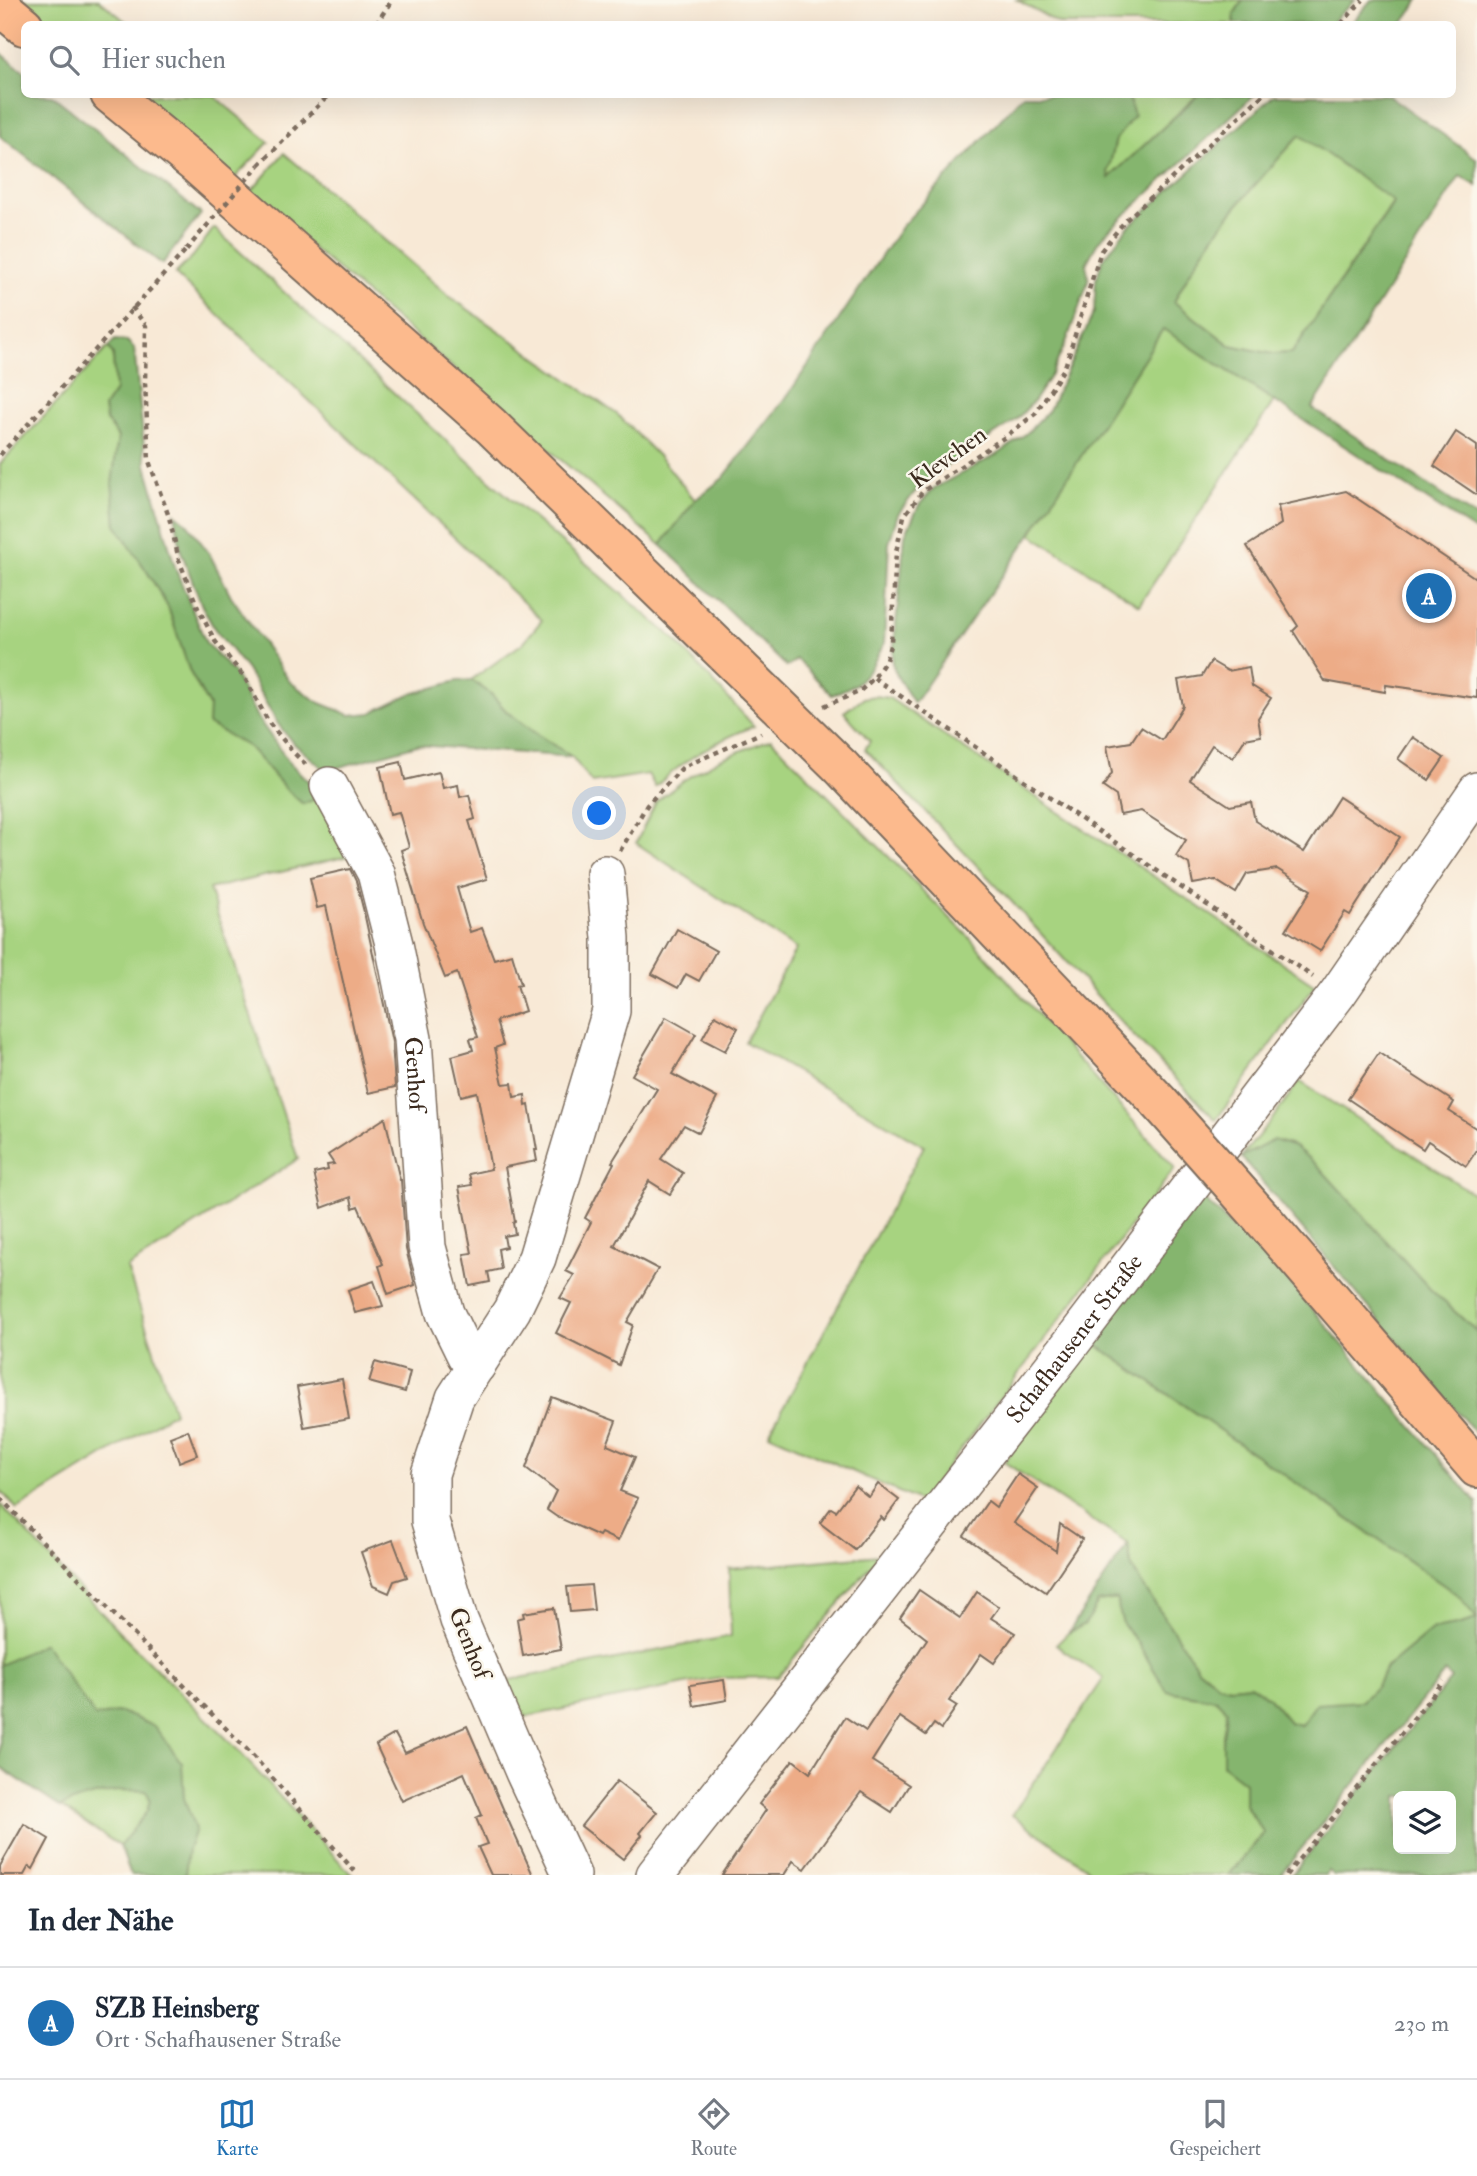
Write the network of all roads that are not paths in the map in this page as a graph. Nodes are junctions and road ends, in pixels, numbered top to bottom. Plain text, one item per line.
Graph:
1 (0, 6) edge
2 (21, 24) edge
3 (115, 98) edge
4 (329, 786) road end
5 (1477, 791) edge
6 (605, 874) road end
7 (477, 1365) junction
8 (1477, 1468) edge
9 (572, 1875) edge
10 (655, 1875) edge

1 - 2 main road
3 - 8 main road, bridge
4 - 7 street, Genhof
5 - 10 street, Schafhausener Straße
6 - 7 street, Genhof
7 - 9 street, Genhof

